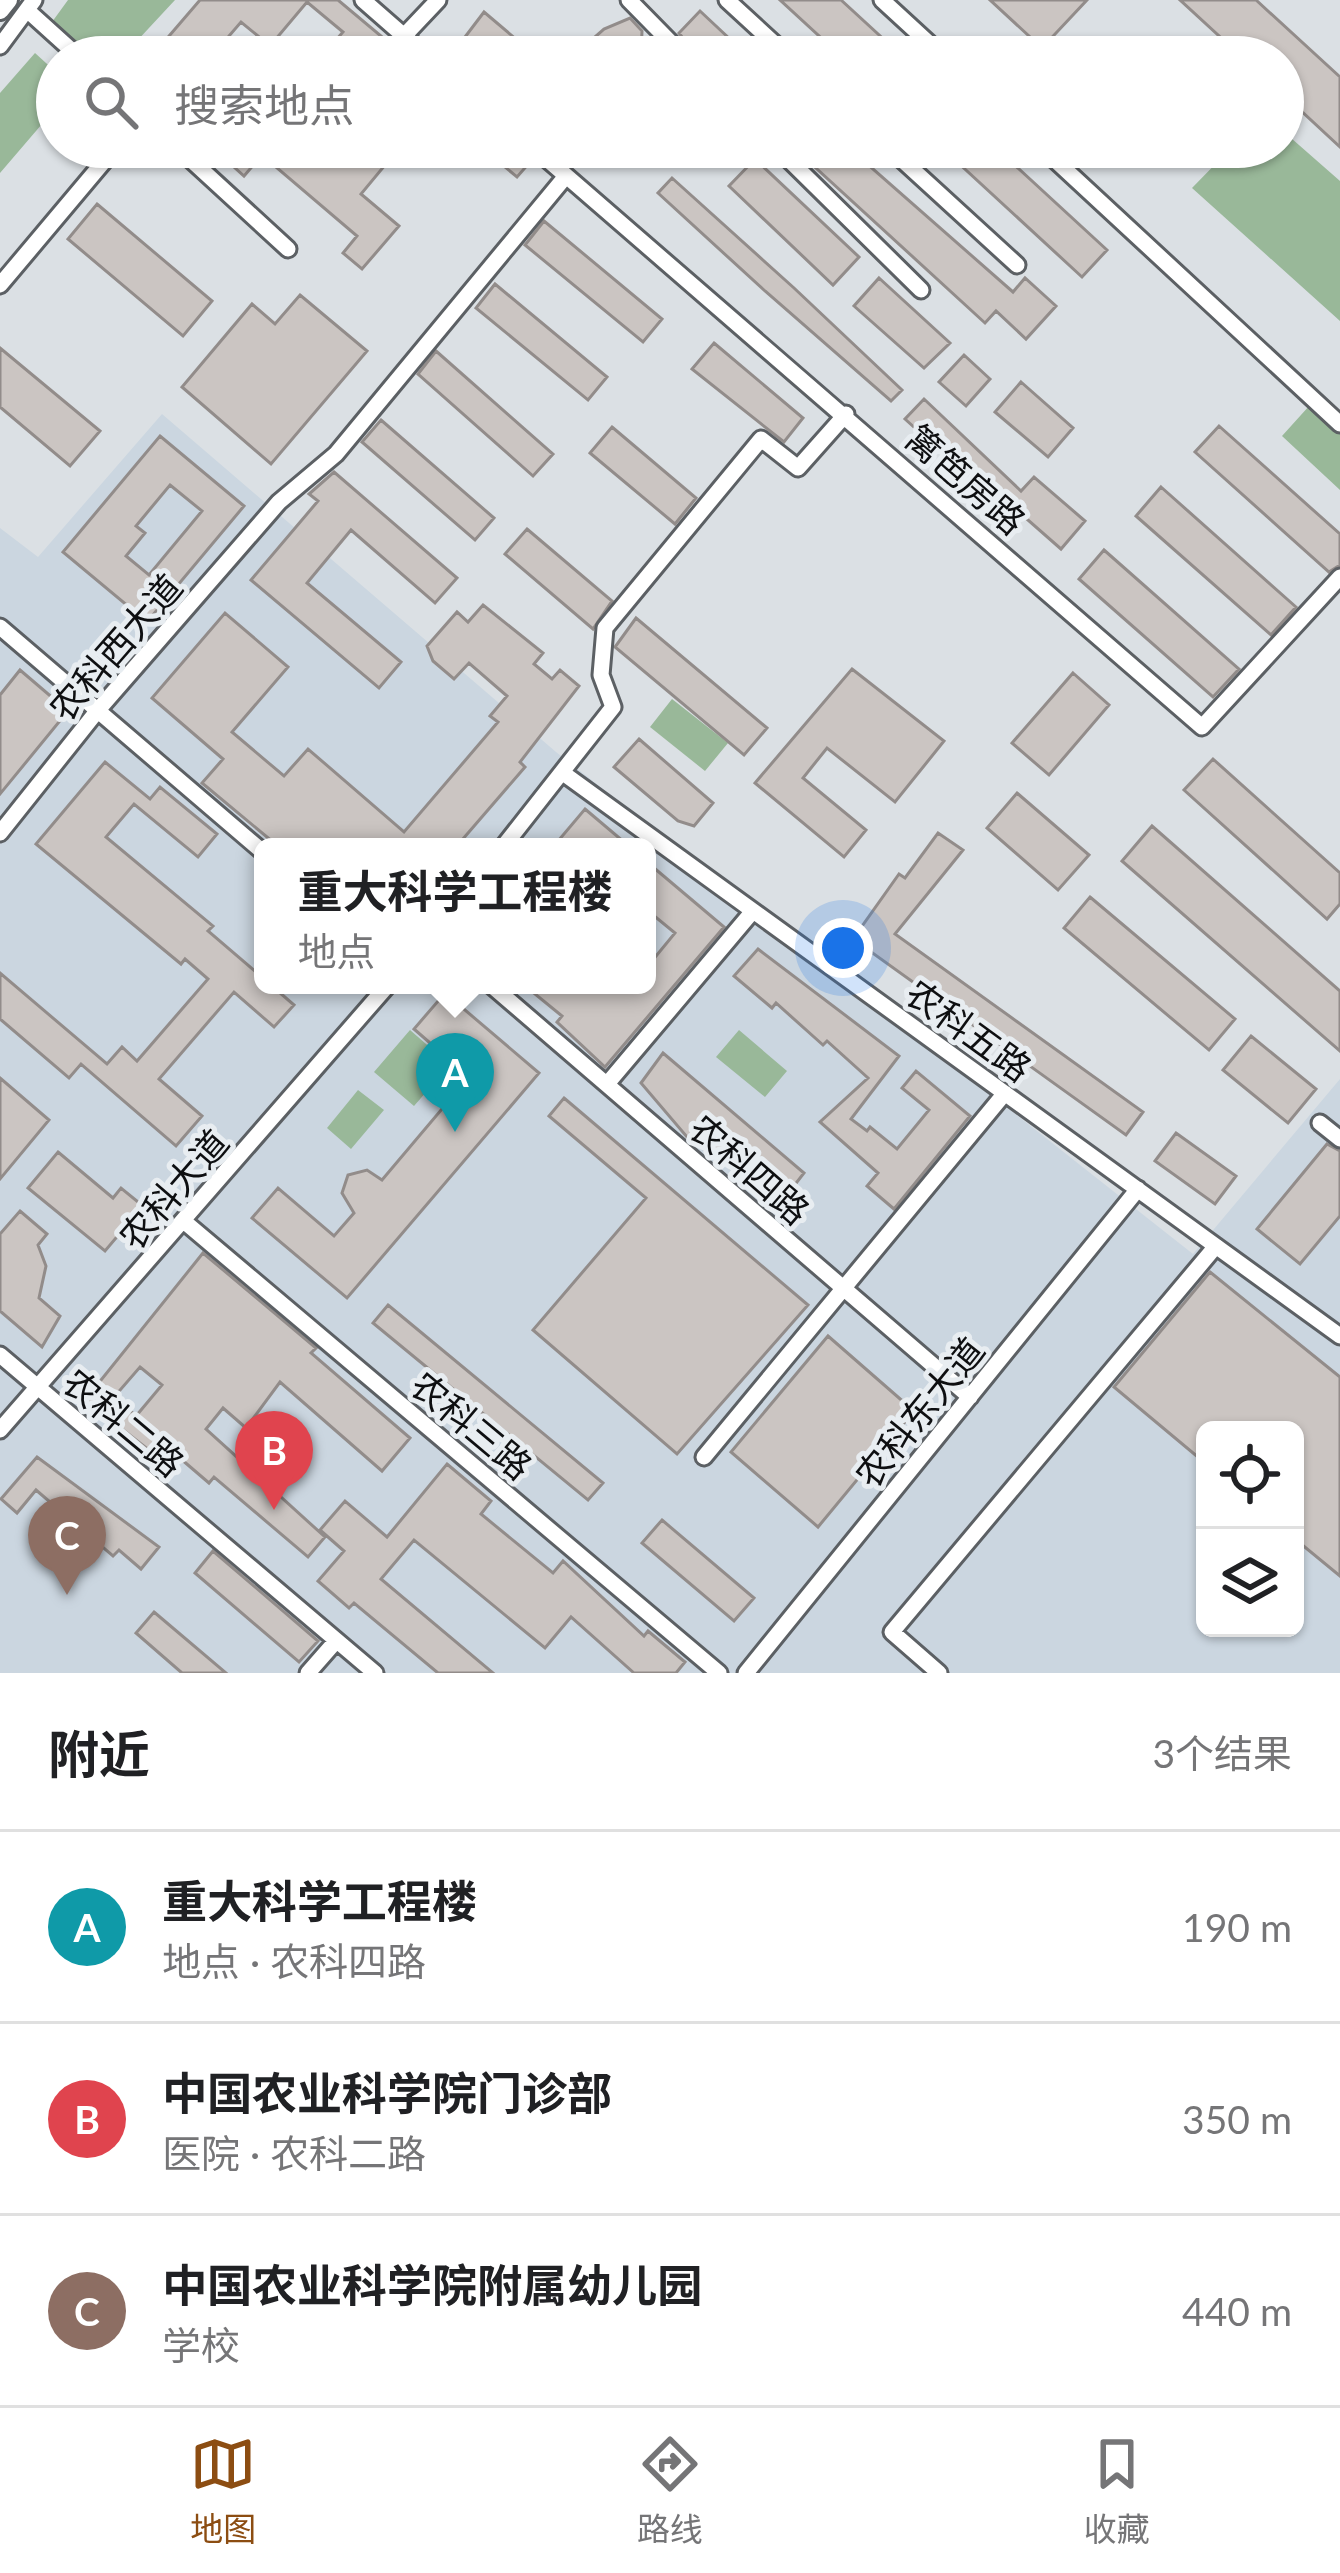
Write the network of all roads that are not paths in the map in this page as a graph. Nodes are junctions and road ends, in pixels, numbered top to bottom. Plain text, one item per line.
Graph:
1 (8, 0) edge
2 (363, 0) edge
3 (438, 0) edge
4 (629, 0) edge
5 (727, 0) edge
6 (882, 0) edge
7 (31, 5) edge
8 (0, 10) edge
9 (60, 36) edge
10 (404, 36) joint
11 (664, 36) edge
12 (766, 36) edge
13 (921, 36) edge
14 (0, 46) edge
15 (98, 168) edge
16 (200, 168) edge
17 (557, 168) edge
18 (797, 168) edge
19 (911, 168) edge
20 (1064, 168) edge
21 (566, 176) junction
22 (288, 249) dead end
23 (1017, 265) dead end
24 (0, 285) edge
25 (921, 290) dead end
26 (846, 414) junction
27 (1340, 424) edge
28 (1340, 577) edge
29 (0, 627) edge
30 (98, 710) junction
31 (563, 773) junction
32 (0, 833) edge
33 (510, 838) edge
34 (653, 838) edge
35 (656, 840) edge
36 (254, 844) edge
37 (753, 910) junction
38 (380, 994) edge
39 (502, 994) edge
40 (607, 1084) junction
41 (1005, 1093) junction
42 (1320, 1123) dead end
43 (1340, 1139) edge
44 (1138, 1190) junction
45 (186, 1222) junction
46 (1216, 1246) junction
47 (846, 1292) junction
48 (1340, 1336) edge
49 (0, 1355) edge
50 (37, 1388) junction
51 (970, 1396) junction
52 (0, 1430) edge
53 (704, 1456) dead end
54 (336, 1641) junction
55 (308, 1673) edge
56 (375, 1673) edge
57 (719, 1673) edge
58 (746, 1673) edge
59 (939, 1673) edge

1 - 8 main road
2 - 10 street
3 - 10 street
4 - 11 street
5 - 12 street
6 - 13 street
7 - 9 street
7 - 14 street
15 - 24 street
16 - 22 street
17 - 21 street, 篱笆房路
18 - 25 street
19 - 23 street
20 - 27 street
21 - 26 street, 篱笆房路
21 - 30 street, 农科西大道
26 - 28 street, 篱笆房路
26 - 31 street
29 - 30 street
30 - 32 street, 农科西大道
30 - 36 street
31 - 33 street
31 - 34 street, 农科五路
35 - 37 street, 农科五路
37 - 40 street
37 - 41 street, 农科五路
38 - 45 street, 农科大道
39 - 40 street, 农科四路
40 - 47 street, 农科四路
41 - 44 street, 农科五路
41 - 47 street
42 - 43 street
44 - 46 street, 农科五路
44 - 51 street, 农科东大道
45 - 50 street, 农科大道
45 - 57 street, 农科三路
46 - 48 street, 农科五路
46 - 59 street
47 - 51 street, 农科四路
47 - 53 street
49 - 50 street, 农科二路
50 - 52 street, 农科大道
50 - 54 street, 农科二路
51 - 58 street, 农科东大道
54 - 55 street
54 - 56 street, 农科二路

